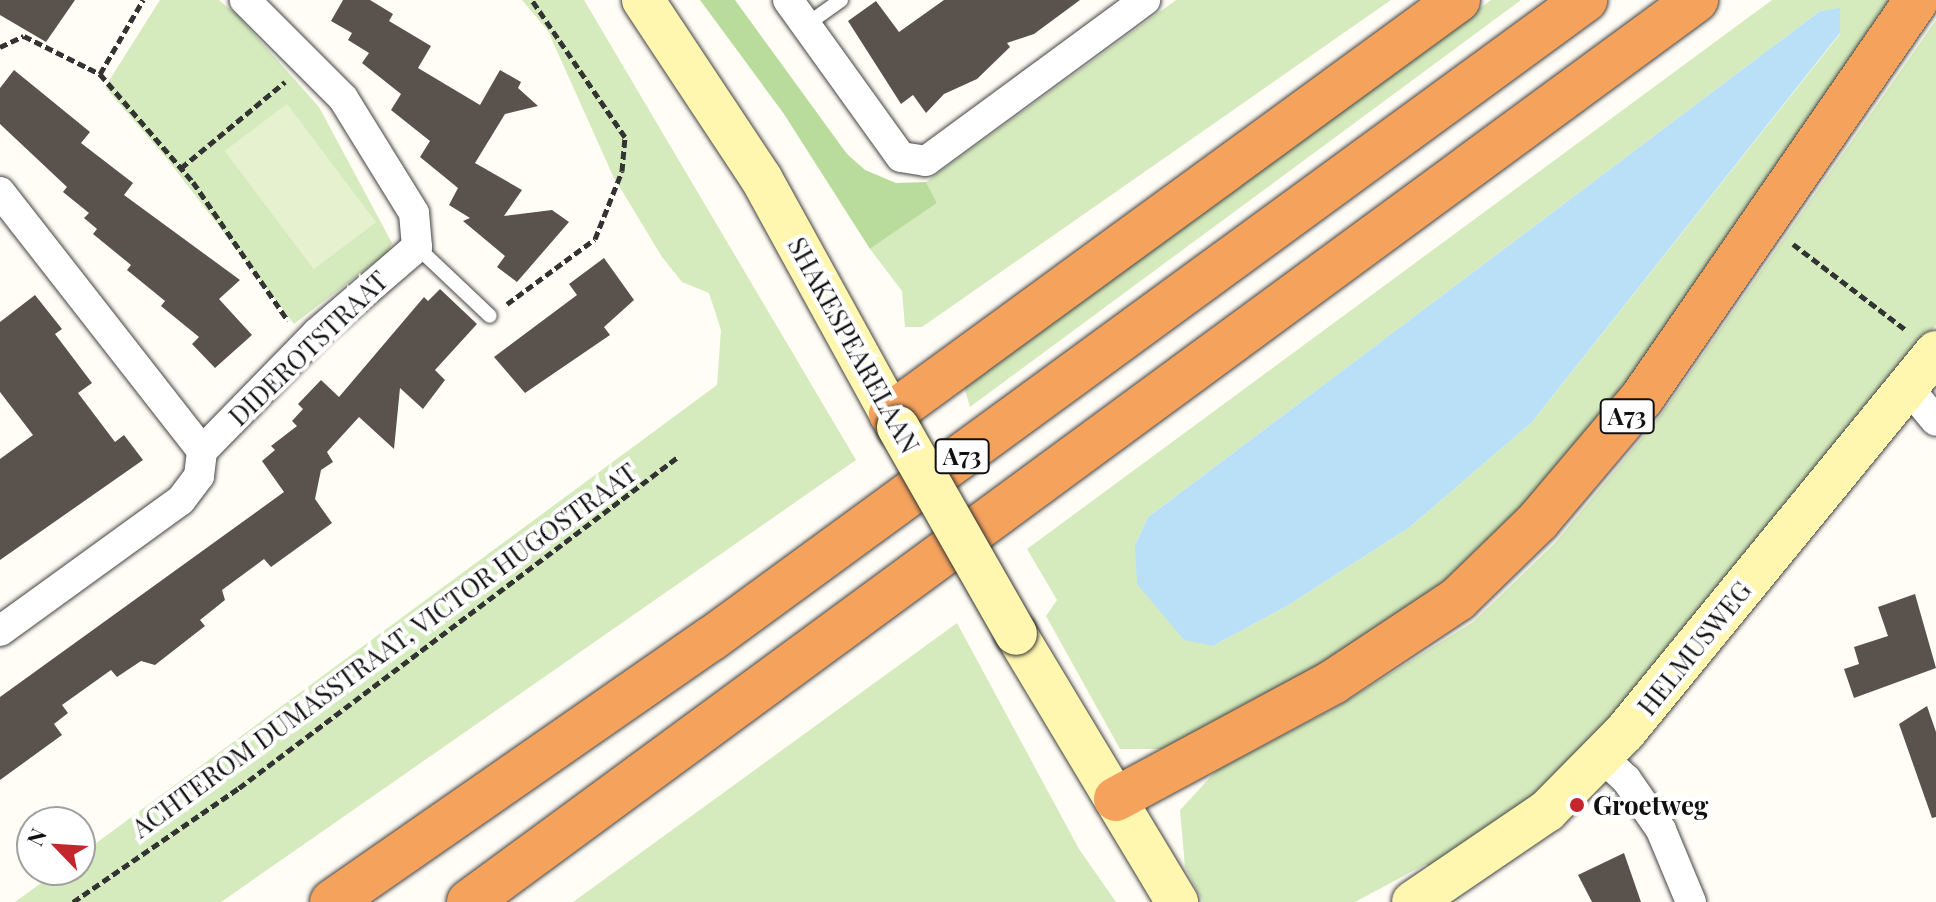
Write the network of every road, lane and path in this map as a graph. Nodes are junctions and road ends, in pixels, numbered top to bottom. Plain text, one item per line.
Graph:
1 (143, 0) edge
2 (245, 0) edge
3 (532, 0) edge
4 (643, 0) edge
5 (788, 0) edge
6 (841, 0) edge
7 (1145, 0) edge
8 (1458, 0) edge
9 (1585, 0) edge
10 (1696, 0) edge
11 (1917, 0) edge
12 (806, 25) junction
13 (0, 47) edge
14 (311, 61) junction
15 (100, 74) junction
16 (181, 168) junction
17 (0, 192) edge
18 (10, 226) edge
19 (1784, 237) dead end
20 (417, 247) junction
21 (490, 316) joint
22 (305, 345) junction
23 (1936, 352) edge
24 (1907, 386) junction
25 (895, 421) junction
26 (1936, 421) edge
27 (202, 451) junction
28 (678, 457) dead end
29 (0, 631) edge
30 (1601, 756) junction
31 (1116, 799) junction
32 (475, 899) edge
33 (73, 902) edge
34 (332, 902) edge
35 (1177, 902) edge
36 (1413, 902) edge
37 (1691, 902) edge

1 - 15 path
2 - 14 street
3 - 21 path
4 - 25 street, SHAKESPEARELAAN
5 - 12 street
6 - 12 lane
7 - 12 street
8 - 25 highway
9 - 34 highway, A73
10 - 32 highway, A73
11 - 31 highway, A73
13 - 15 path
14 - 16 path
14 - 20 street
15 - 16 path
16 - 22 path
17 - 18 street
18 - 27 street
19 - 23 path
20 - 21 lane
20 - 22 street, DIDEROTSTRAAT
22 - 27 street, DIDEROTSTRAAT
23 - 24 street, HELMUSWEG
24 - 26 street
24 - 30 street, HELMUSWEG
25 - 31 street, SHAKESPEARELAAN, bridge
27 - 29 street
28 - 33 path, ACHTEROM DUMASSTRAAT, VICTOR HUGOSTRAAT
30 - 36 street, HELMUSWEG
30 - 37 street
31 - 35 street, SHAKESPEARELAAN

